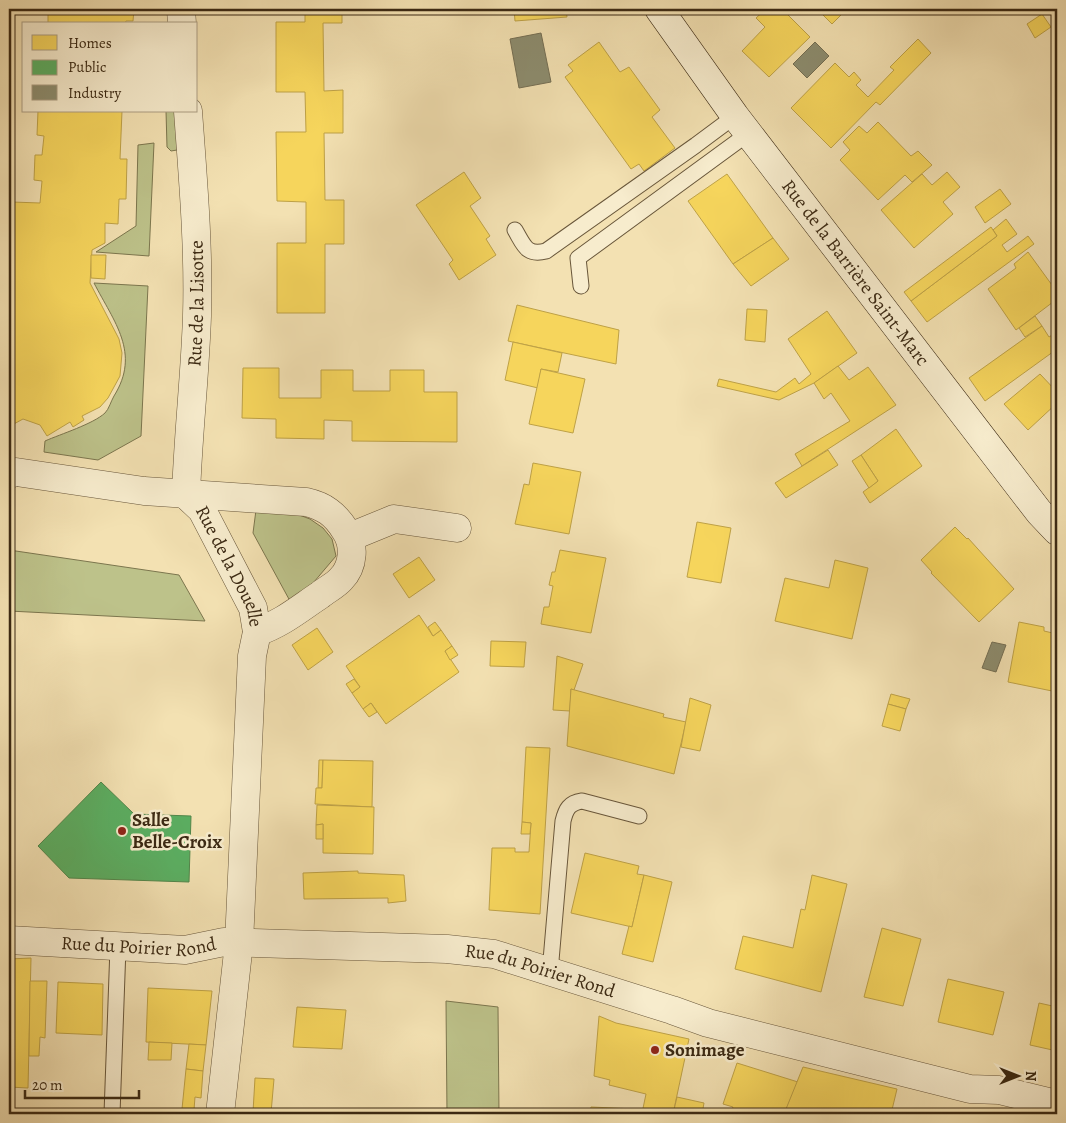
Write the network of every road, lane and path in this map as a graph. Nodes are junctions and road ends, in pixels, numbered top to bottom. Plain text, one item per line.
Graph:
1 (181, 9) edge
2 (664, 11) edge
3 (182, 22) edge
4 (188, 112) edge
5 (742, 124) junction
6 (515, 230) dead end
7 (582, 286) dead end
8 (9, 474) edge
9 (186, 495) junction
10 (458, 528) dead end
11 (1057, 531) edge
12 (350, 537) junction
13 (257, 632) junction
14 (639, 816) dead end
15 (9, 940) edge
16 (239, 943) junction
17 (118, 947) junction
18 (550, 972) junction
19 (1057, 1104) edge
20 (1024, 1105) edge
21 (112, 1114) edge
22 (220, 1114) edge

1 - 3 street
2 - 5 street, Rue de la Barrière Saint-Marc
4 - 9 street, Rue de la Lisotte
5 - 6 lane
5 - 7 lane
5 - 11 street, Rue de la Barrière Saint-Marc
8 - 9 street, Rue de la Douelle
9 - 12 street
9 - 13 street, Rue de la Douelle
10 - 12 street
12 - 13 street
13 - 16 street, Rue de la Douelle
14 - 18 lane
15 - 17 street, Rue du Poirier Rond
16 - 17 street, Rue du Poirier Rond
16 - 18 street, Rue du Poirier Rond
16 - 22 street, Rue de la Douelle
17 - 21 lane
18 - 20 street, Rue du Poirier Rond
19 - 20 street, Rue du Poirier Rond

